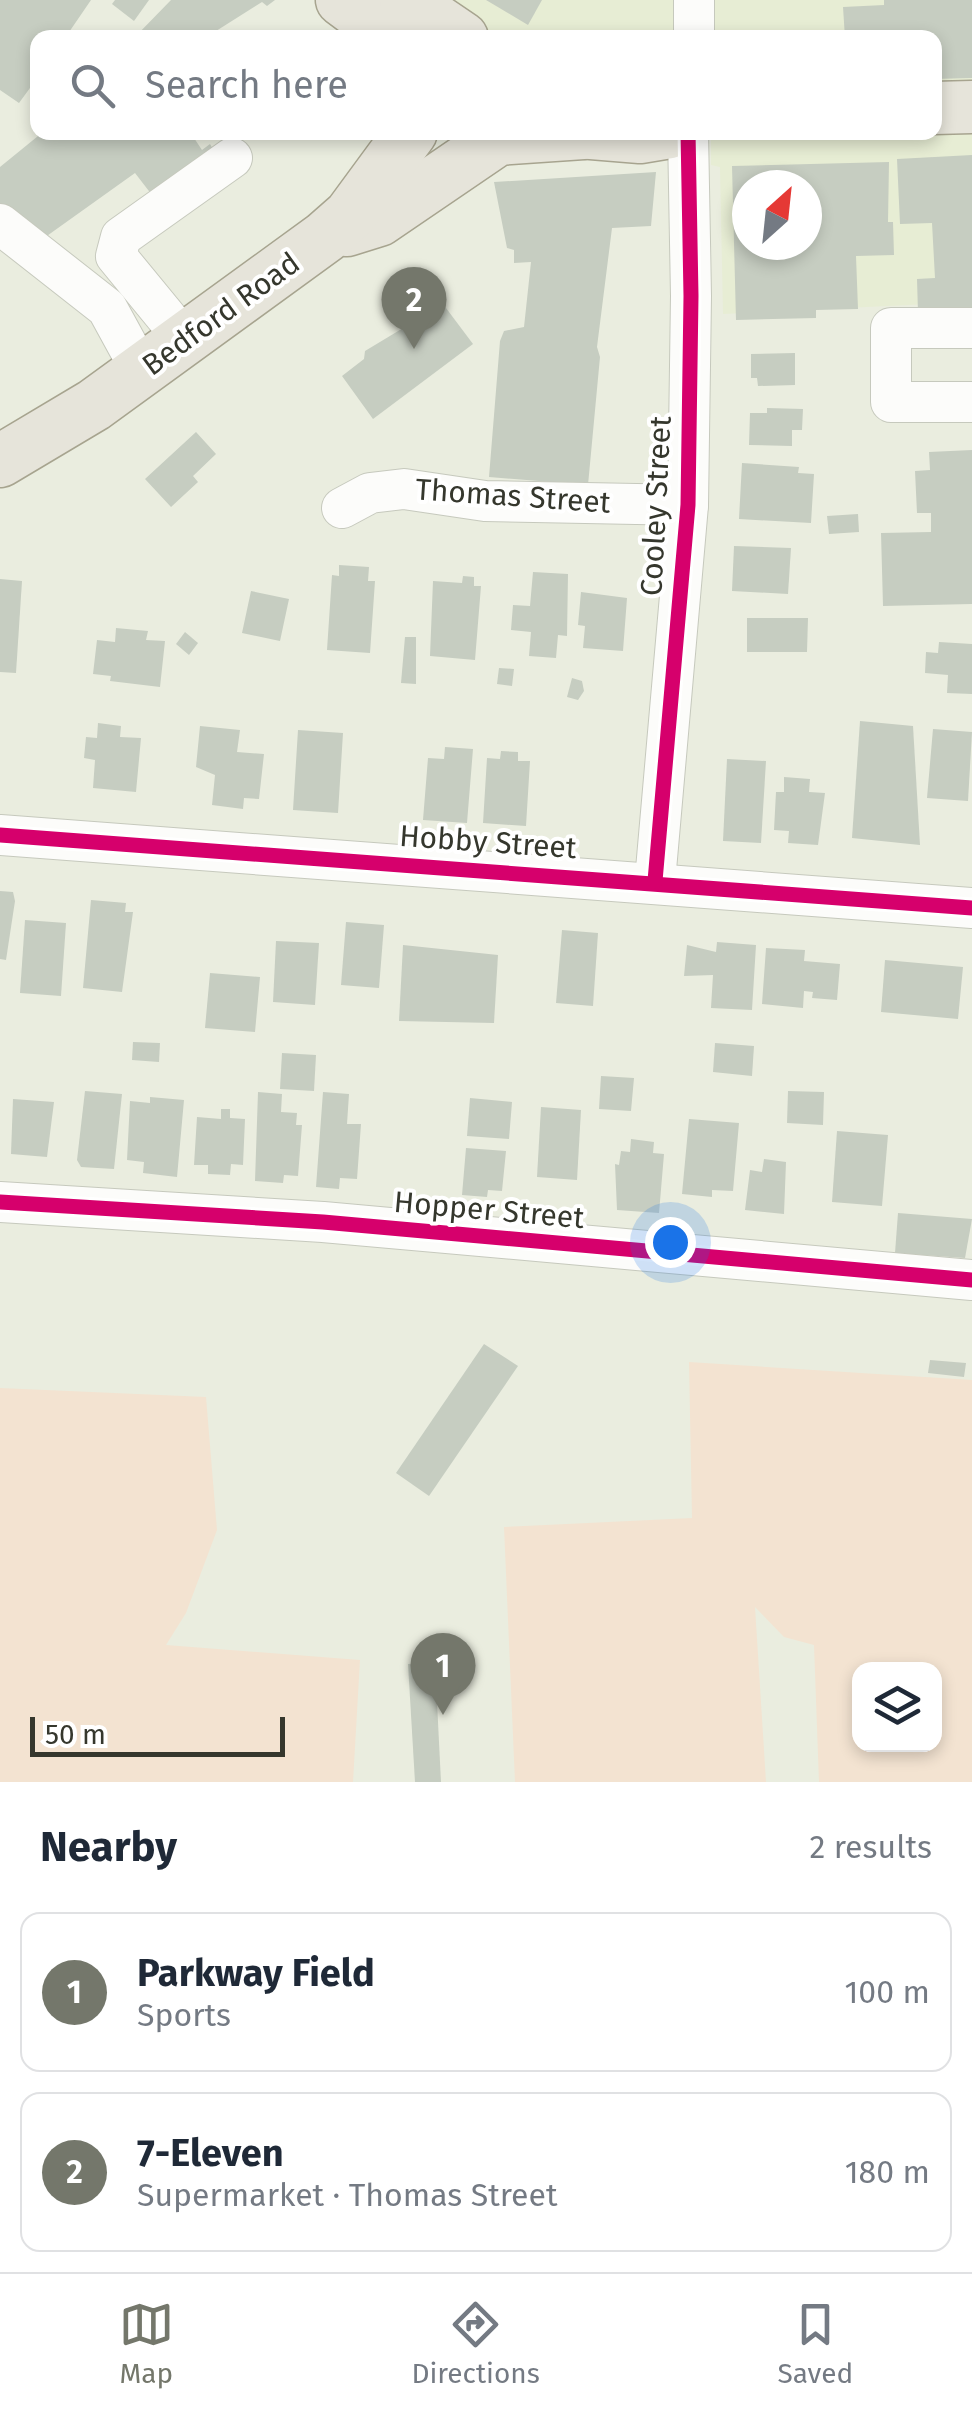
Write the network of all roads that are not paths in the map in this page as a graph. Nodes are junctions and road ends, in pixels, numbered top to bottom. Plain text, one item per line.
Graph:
1 (406, 0) edge
2 (694, 0) edge
3 (349, 14) edge
4 (379, 30) edge
5 (450, 30) edge
6 (694, 30) edge
7 (972, 107) edge
8 (942, 108) edge
9 (363, 140) edge
10 (405, 140) edge
11 (498, 140) edge
12 (688, 140) edge
13 (232, 158) dead end
14 (0, 224) edge
15 (338, 226) junction
16 (972, 328) edge
17 (184, 340) junction
18 (142, 372) junction
19 (972, 402) edge
20 (0, 461) edge
21 (688, 504) junction
22 (342, 508) dead end
23 (0, 835) edge
24 (655, 881) junction
25 (972, 908) edge
26 (0, 1202) edge
27 (972, 1280) edge

1 - 5 main road
2 - 6 street
3 - 4 main road
7 - 8 main road
9 - 15 main road
10 - 15 main road, Bedford Road
11 - 15 main road
12 - 21 street, Cooley Street
13 - 17 street
14 - 18 street
15 - 17 main road, Bedford Road
16 - 19 street
17 - 18 main road, Bedford Road
18 - 20 main road, Bedford Road
21 - 22 street, Thomas Street
21 - 24 street, Cooley Street
23 - 24 street, Hobby Street
24 - 25 street, Hobby Street
26 - 27 street, Hopper Street

